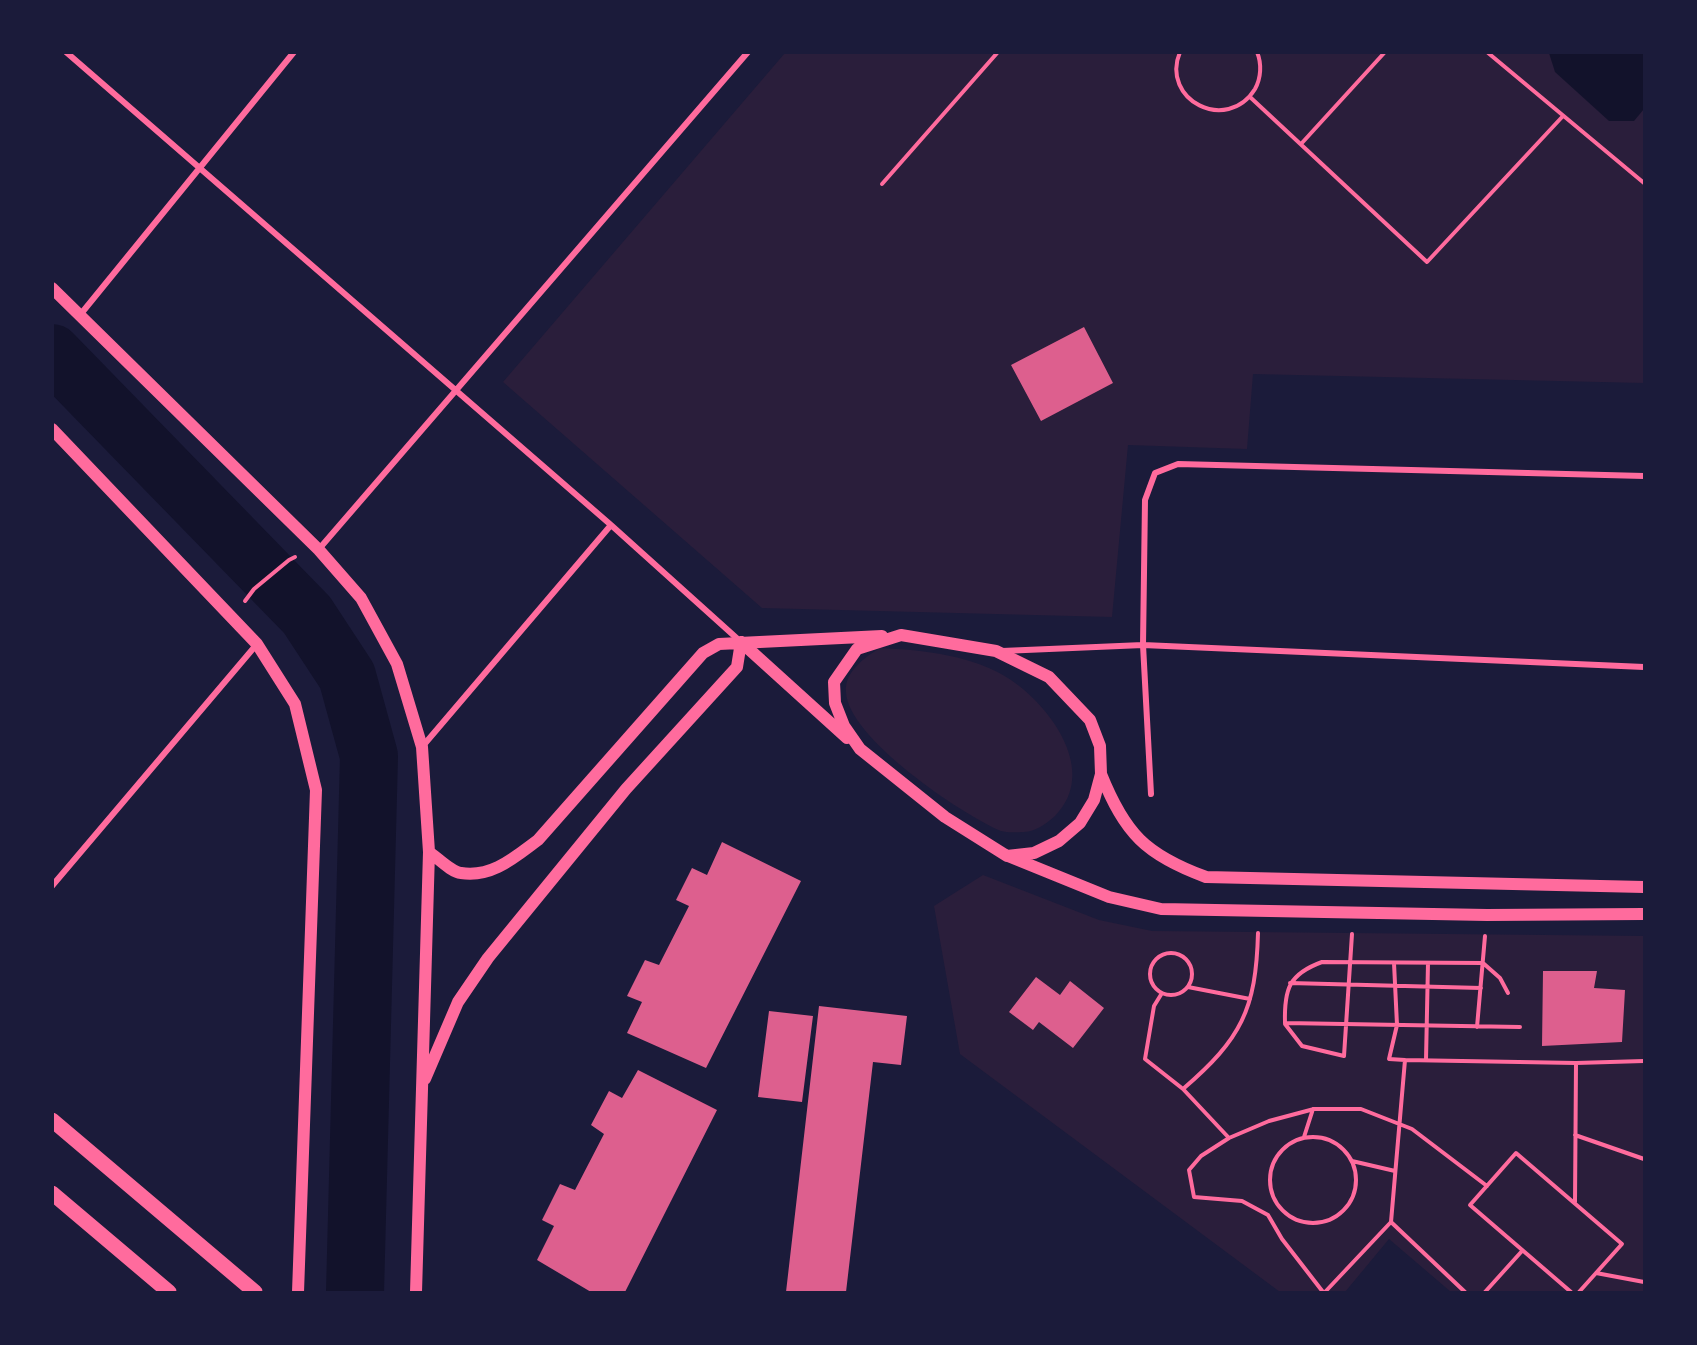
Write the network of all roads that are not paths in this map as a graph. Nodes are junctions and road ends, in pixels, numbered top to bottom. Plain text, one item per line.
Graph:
1 (66, 52) edge
2 (294, 52) edge
3 (748, 52) edge
4 (200, 166) junction
5 (52, 288) edge
6 (79, 316) junction
7 (456, 391) junction
8 (52, 429) edge
9 (1644, 477) edge
10 (611, 525) junction
11 (319, 550) junction
12 (901, 635) junction
13 (741, 642) junction
14 (258, 644) junction
15 (1143, 645) junction
16 (996, 651) junction
17 (1644, 667) edge
18 (422, 747) junction
19 (860, 749) junction
20 (1101, 774) junction
21 (1151, 794) dead end
22 (429, 852) junction
23 (1007, 856) junction
24 (52, 886) edge
25 (1644, 886) edge
26 (1644, 914) edge
27 (422, 1087) junction
28 (52, 1120) edge
29 (52, 1193) edge
30 (160, 1288) edge
31 (255, 1293) edge
32 (298, 1293) edge
33 (416, 1293) edge

1 - 4 street
2 - 4 street
3 - 7 street
4 - 6 street
4 - 7 street
5 - 6 main road
6 - 11 main road
7 - 10 street
7 - 11 street
8 - 14 main road
9 - 15 street
10 - 13 street
10 - 18 street
11 - 18 main road
12 - 13 main road
12 - 16 main road
12 - 19 main road
13 - 19 main road
13 - 22 main road
13 - 27 main road
14 - 24 street
14 - 32 main road
15 - 16 street
15 - 17 street
15 - 21 street
16 - 20 main road
18 - 22 main road
19 - 23 main road
20 - 23 main road
20 - 25 main road
22 - 27 main road
23 - 26 main road
27 - 33 main road
28 - 31 main road
29 - 30 main road

